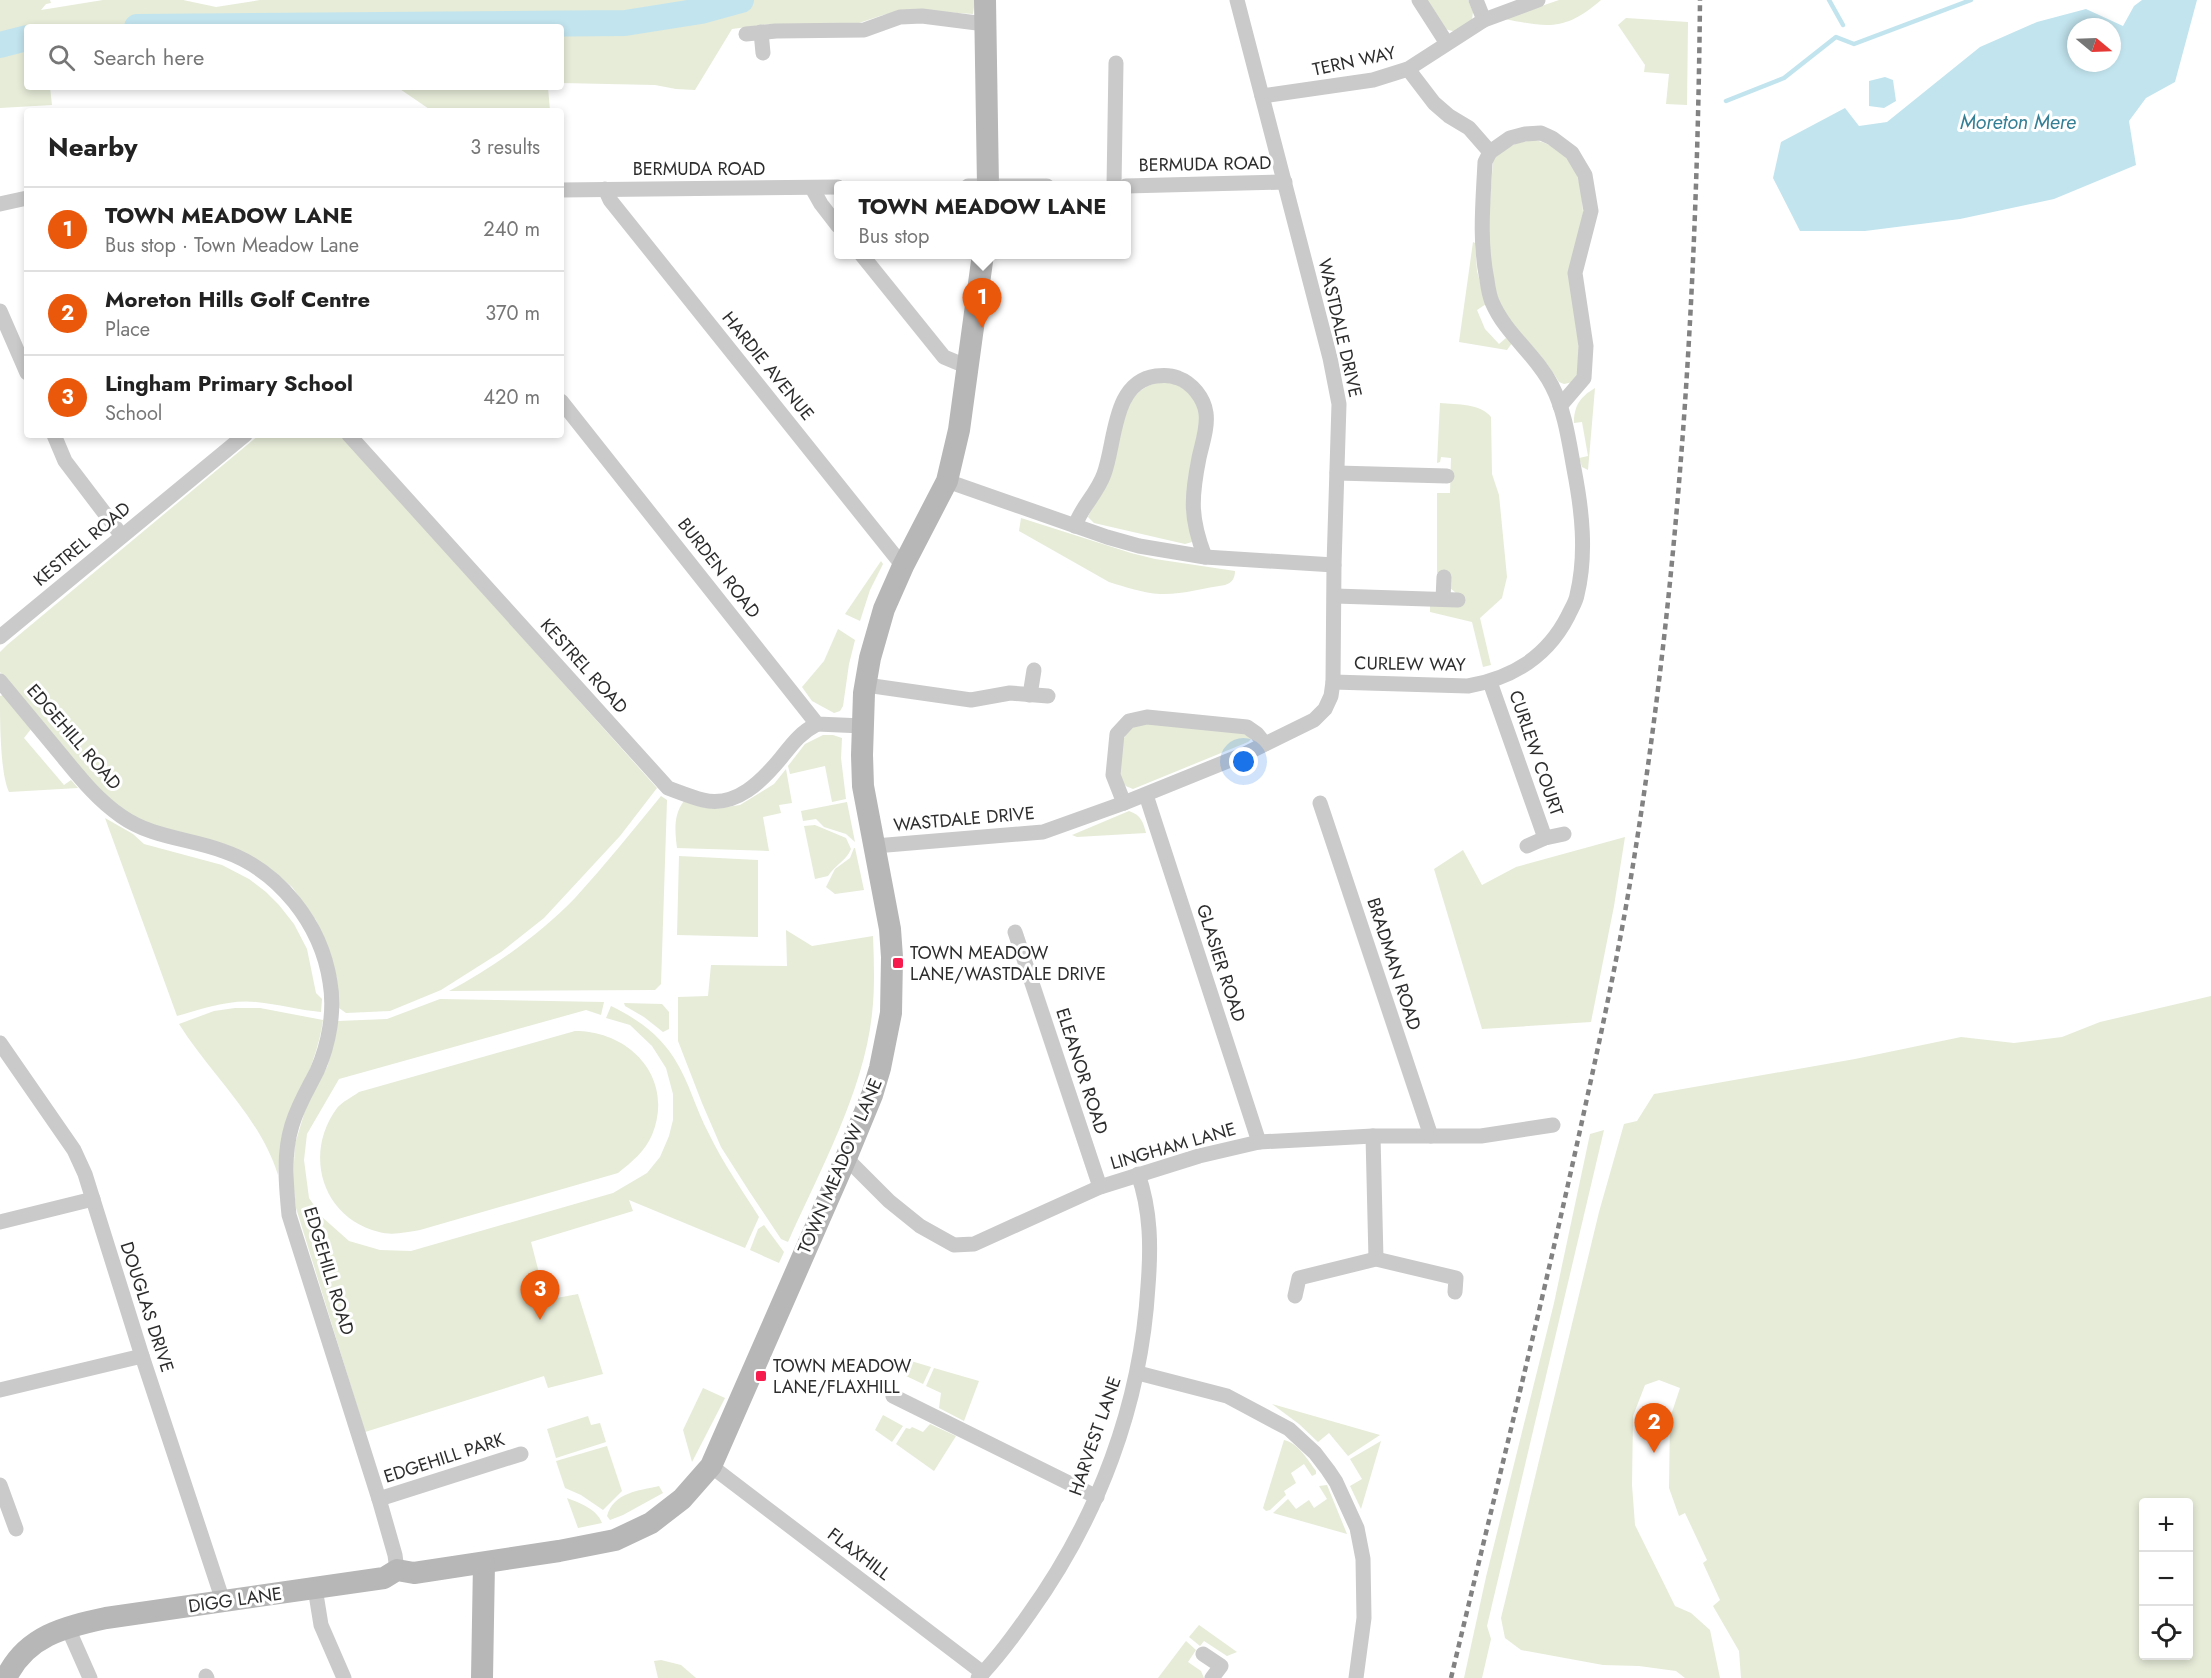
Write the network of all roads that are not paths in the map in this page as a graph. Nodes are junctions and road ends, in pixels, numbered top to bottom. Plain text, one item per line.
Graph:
1 (985, 0) edge
2 (1238, 0) edge
3 (1419, 0) edge
4 (1476, 0) edge
5 (1538, 0) edge
6 (1484, 20) junction
7 (985, 24) junction
8 (1446, 42) junction
9 (763, 53) dead end
10 (1116, 63) dead end
11 (1408, 69) junction
12 (1262, 96) junction
13 (1490, 152) junction
14 (988, 181) edge
15 (1114, 181) edge
16 (1285, 182) junction
17 (1131, 186) edge
18 (812, 188) junction
19 (834, 188) edge
20 (605, 189) junction
21 (564, 190) edge
22 (24, 199) edge
23 (0, 204) edge
24 (834, 221) edge
25 (864, 259) edge
26 (982, 259) edge
27 (0, 311) edge
28 (24, 366) edge
29 (968, 367) junction
30 (564, 405) edge
31 (1560, 406) junction
32 (55, 438) edge
33 (241, 438) edge
34 (352, 438) edge
35 (1337, 473) junction
36 (1447, 476) dead end
37 (947, 481) junction
38 (1075, 526) junction
39 (122, 536) junction
40 (1205, 557) junction
41 (1334, 565) junction
42 (903, 566) junction
43 (1444, 577) dead end
44 (1335, 596) junction
45 (0, 637) edge
46 (1034, 670) dead end
47 (0, 681) edge
48 (1334, 682) junction
49 (1490, 682) junction
50 (866, 685) junction
51 (1030, 695) junction
52 (1048, 696) dead end
53 (817, 723) junction
54 (863, 726) junction
55 (1264, 744) junction
56 (1146, 795) junction
57 (1124, 803) junction
58 (1320, 803) dead end
59 (1564, 834) dead end
60 (1545, 838) junction
61 (875, 846) junction
62 (1527, 846) dead end
63 (1015, 932) dead end
64 (2, 1049) edge
65 (1554, 1125) dead end
66 (1373, 1136) junction
67 (1431, 1136) junction
68 (1259, 1142) junction
69 (846, 1158) junction
70 (1138, 1174) junction
71 (1100, 1187) junction
72 (93, 1199) junction
73 (0, 1222) edge
74 (1376, 1259) junction
75 (1455, 1292) dead end
76 (1296, 1296) dead end
77 (142, 1356) junction
78 (1138, 1373) junction
79 (0, 1390) edge
80 (893, 1396) dead end
81 (521, 1454) dead end
82 (711, 1466) junction
83 (0, 1485) edge
84 (1097, 1497) junction
85 (379, 1499) junction
86 (16, 1529) dead end
87 (484, 1563) junction
88 (397, 1570) junction
89 (315, 1588) junction
90 (223, 1601) junction
91 (67, 1626) junction
92 (1203, 1654) dead end
93 (980, 1675) edge
94 (6, 1678) edge
95 (90, 1678) edge
96 (344, 1678) edge
97 (482, 1678) edge
98 (1212, 1678) edge
99 (1356, 1678) edge

1 - 7 street
2 - 12 street, WASTDALE DRIVE
3 - 8 street
4 - 6 street
5 - 6 street, TERN WAY
6 - 8 street, TERN WAY
7 - 9 street
7 - 14 street
8 - 11 street, TERN WAY
10 - 15 street
11 - 12 street, TERN WAY
11 - 13 street
12 - 16 street, WASTDALE DRIVE
13 - 31 street, CURLEW WAY
13 - 31 street
16 - 17 street, BERMUDA ROAD
16 - 35 street, WASTDALE DRIVE
18 - 19 street, BERMUDA ROAD
18 - 20 street, BERMUDA ROAD
18 - 24 street
20 - 21 street, BERMUDA ROAD
20 - 42 street, HARDIE AVENUE
22 - 23 street
25 - 29 street
26 - 29 street, TOWN MEADOW LANE
27 - 28 street
29 - 37 street, TOWN MEADOW LANE
30 - 53 street, BURDEN ROAD
31 - 49 street, CURLEW WAY
32 - 39 street
33 - 39 street, KESTREL ROAD
34 - 53 street, KESTREL ROAD
35 - 36 street
35 - 41 street, WASTDALE DRIVE
37 - 38 street
37 - 42 street, TOWN MEADOW LANE
38 - 40 street
38 - 40 street
39 - 45 street, KESTREL ROAD
40 - 41 street
41 - 44 street, WASTDALE DRIVE
42 - 50 street, TOWN MEADOW LANE
43 - 44 street
44 - 48 street, WASTDALE DRIVE
46 - 51 street
47 - 85 street, EDGEHILL ROAD
48 - 49 street, CURLEW WAY
48 - 55 street, WASTDALE DRIVE
49 - 60 street, CURLEW COURT
50 - 51 street
50 - 54 street, TOWN MEADOW LANE
51 - 52 street
53 - 54 street
54 - 61 street, TOWN MEADOW LANE
55 - 56 street, WASTDALE DRIVE
55 - 57 street
56 - 57 street, WASTDALE DRIVE
56 - 68 street, GLASIER ROAD
57 - 61 street, WASTDALE DRIVE
58 - 67 street, BRADMAN ROAD
59 - 60 street, CURLEW COURT
60 - 62 street, CURLEW COURT
61 - 69 street, TOWN MEADOW LANE
63 - 71 street, ELEANOR ROAD
64 - 72 street, DOUGLAS DRIVE
65 - 67 street, LINGHAM LANE
66 - 67 street, LINGHAM LANE
66 - 68 street, LINGHAM LANE
66 - 74 street
68 - 70 street, LINGHAM LANE
69 - 71 street, LINGHAM LANE
69 - 82 street, TOWN MEADOW LANE
70 - 71 street, LINGHAM LANE
70 - 78 street, HARVEST LANE
72 - 73 street
72 - 77 street, DOUGLAS DRIVE
74 - 75 street
74 - 76 street
77 - 79 street
77 - 90 street, DOUGLAS DRIVE
78 - 84 street, HARVEST LANE
78 - 99 street
80 - 84 street
81 - 85 street, EDGEHILL PARK
82 - 87 street, TOWN MEADOW LANE
82 - 93 street, FLAXHILL
83 - 86 street
84 - 93 street, HARVEST LANE
85 - 88 street, EDGEHILL ROAD
87 - 88 street, DIGG LANE
87 - 97 street
88 - 89 street, DIGG LANE
89 - 90 street, DIGG LANE
89 - 96 street
90 - 91 street, DIGG LANE
91 - 94 street, DIGG LANE
91 - 95 street
92 - 98 street

